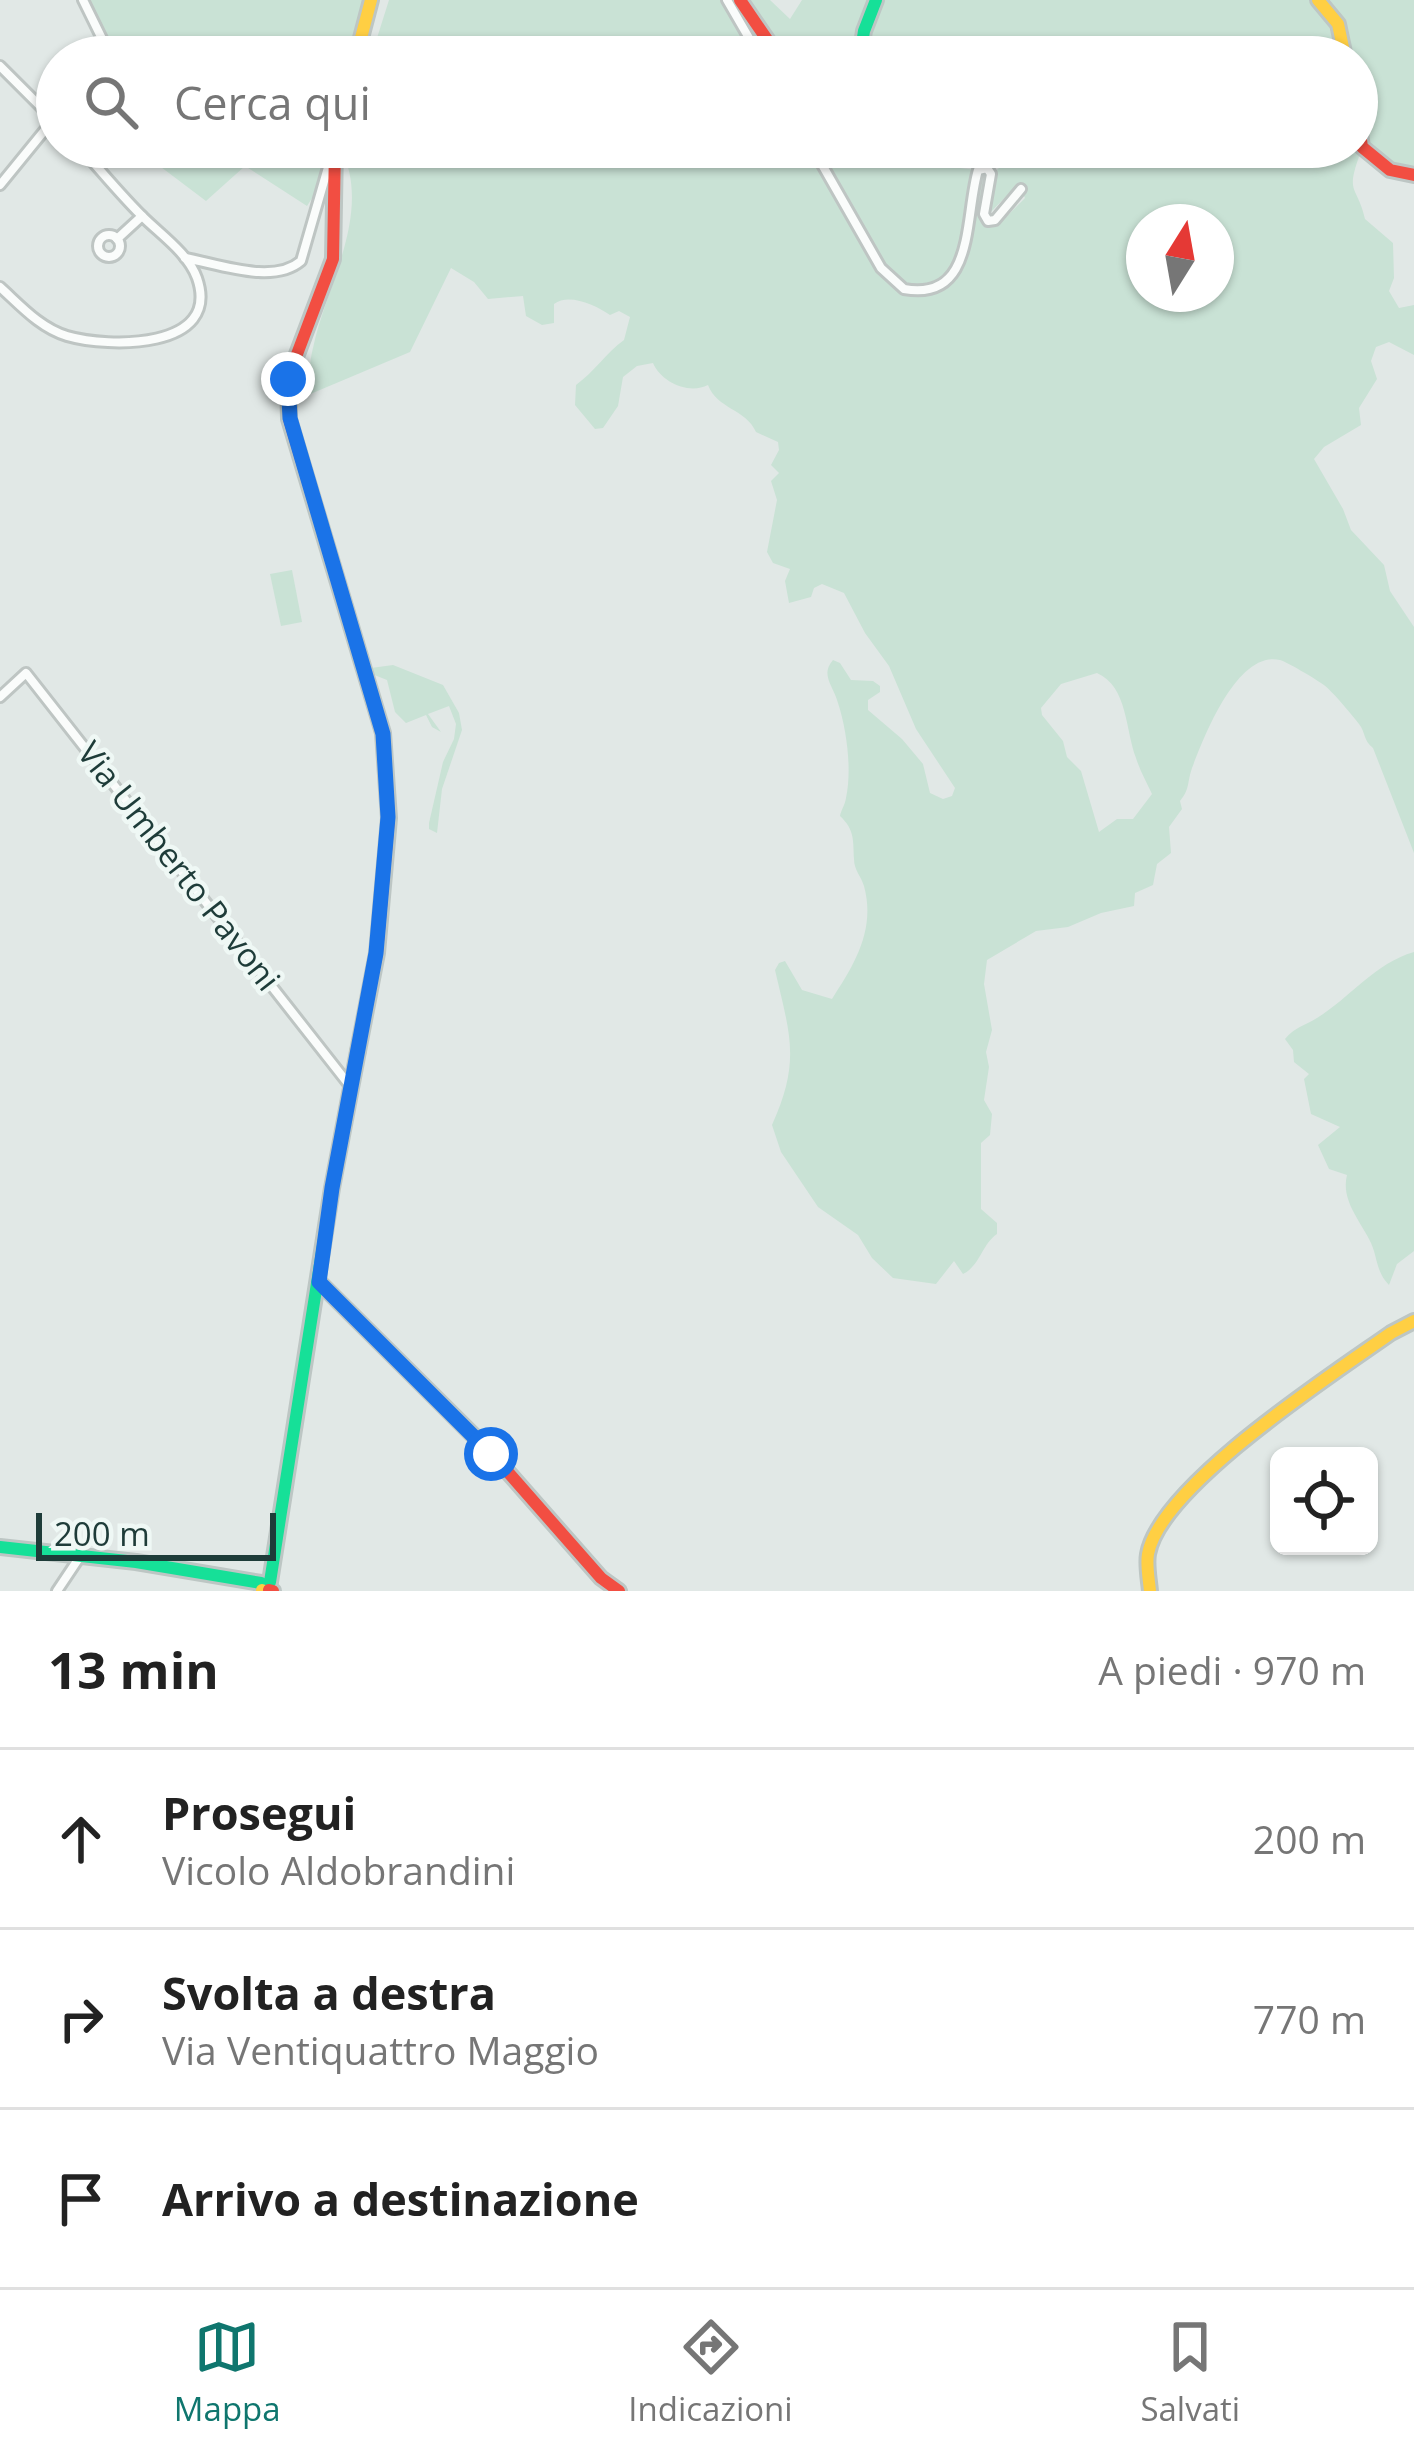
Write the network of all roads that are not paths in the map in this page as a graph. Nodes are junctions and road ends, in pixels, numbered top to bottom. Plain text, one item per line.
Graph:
1 (83, 0) edge
2 (371, 0) edge
3 (727, 0) edge
4 (740, 0) edge
5 (876, 0) edge
6 (1318, 0) edge
7 (101, 36) edge
8 (362, 36) edge
9 (748, 36) edge
10 (765, 36) edge
11 (863, 36) edge
12 (1341, 36) edge
13 (0, 66) edge
14 (36, 103) edge
15 (36, 143) edge
16 (1378, 160) edge
17 (99, 168) edge
18 (327, 168) edge
19 (335, 168) edge
20 (824, 168) edge
21 (987, 168) edge
22 (987, 168) edge
23 (1414, 175) edge
24 (0, 184) edge
25 (1021, 189) dead end
26 (313, 213) junction
27 (142, 216) junction
28 (336, 219) junction
29 (117, 239) dead end
30 (183, 258) junction
31 (0, 287) edge
32 (0, 697) edge
33 (351, 1088) junction
34 (319, 1282) junction
35 (1414, 1321) edge
36 (0, 1547) edge
37 (81, 1556) junction
38 (266, 1586) edge
39 (57, 1591) edge
40 (619, 1591) edge
41 (1150, 1591) edge

1 - 7 street
2 - 8 main road
3 - 9 street
4 - 10 main road
5 - 11 main road
6 - 12 main road
13 - 14 street
15 - 24 street
16 - 23 main road
17 - 27 street
18 - 26 street
19 - 28 main road
20 - 21 street
22 - 25 street
26 - 28 street
26 - 30 street
27 - 29 street
27 - 30 street
28 - 33 main road
30 - 31 street
32 - 33 street, Via Umberto Pavoni
33 - 34 main road
34 - 38 main road
34 - 40 main road
35 - 41 main road
36 - 37 main road
37 - 38 main road
37 - 39 street

